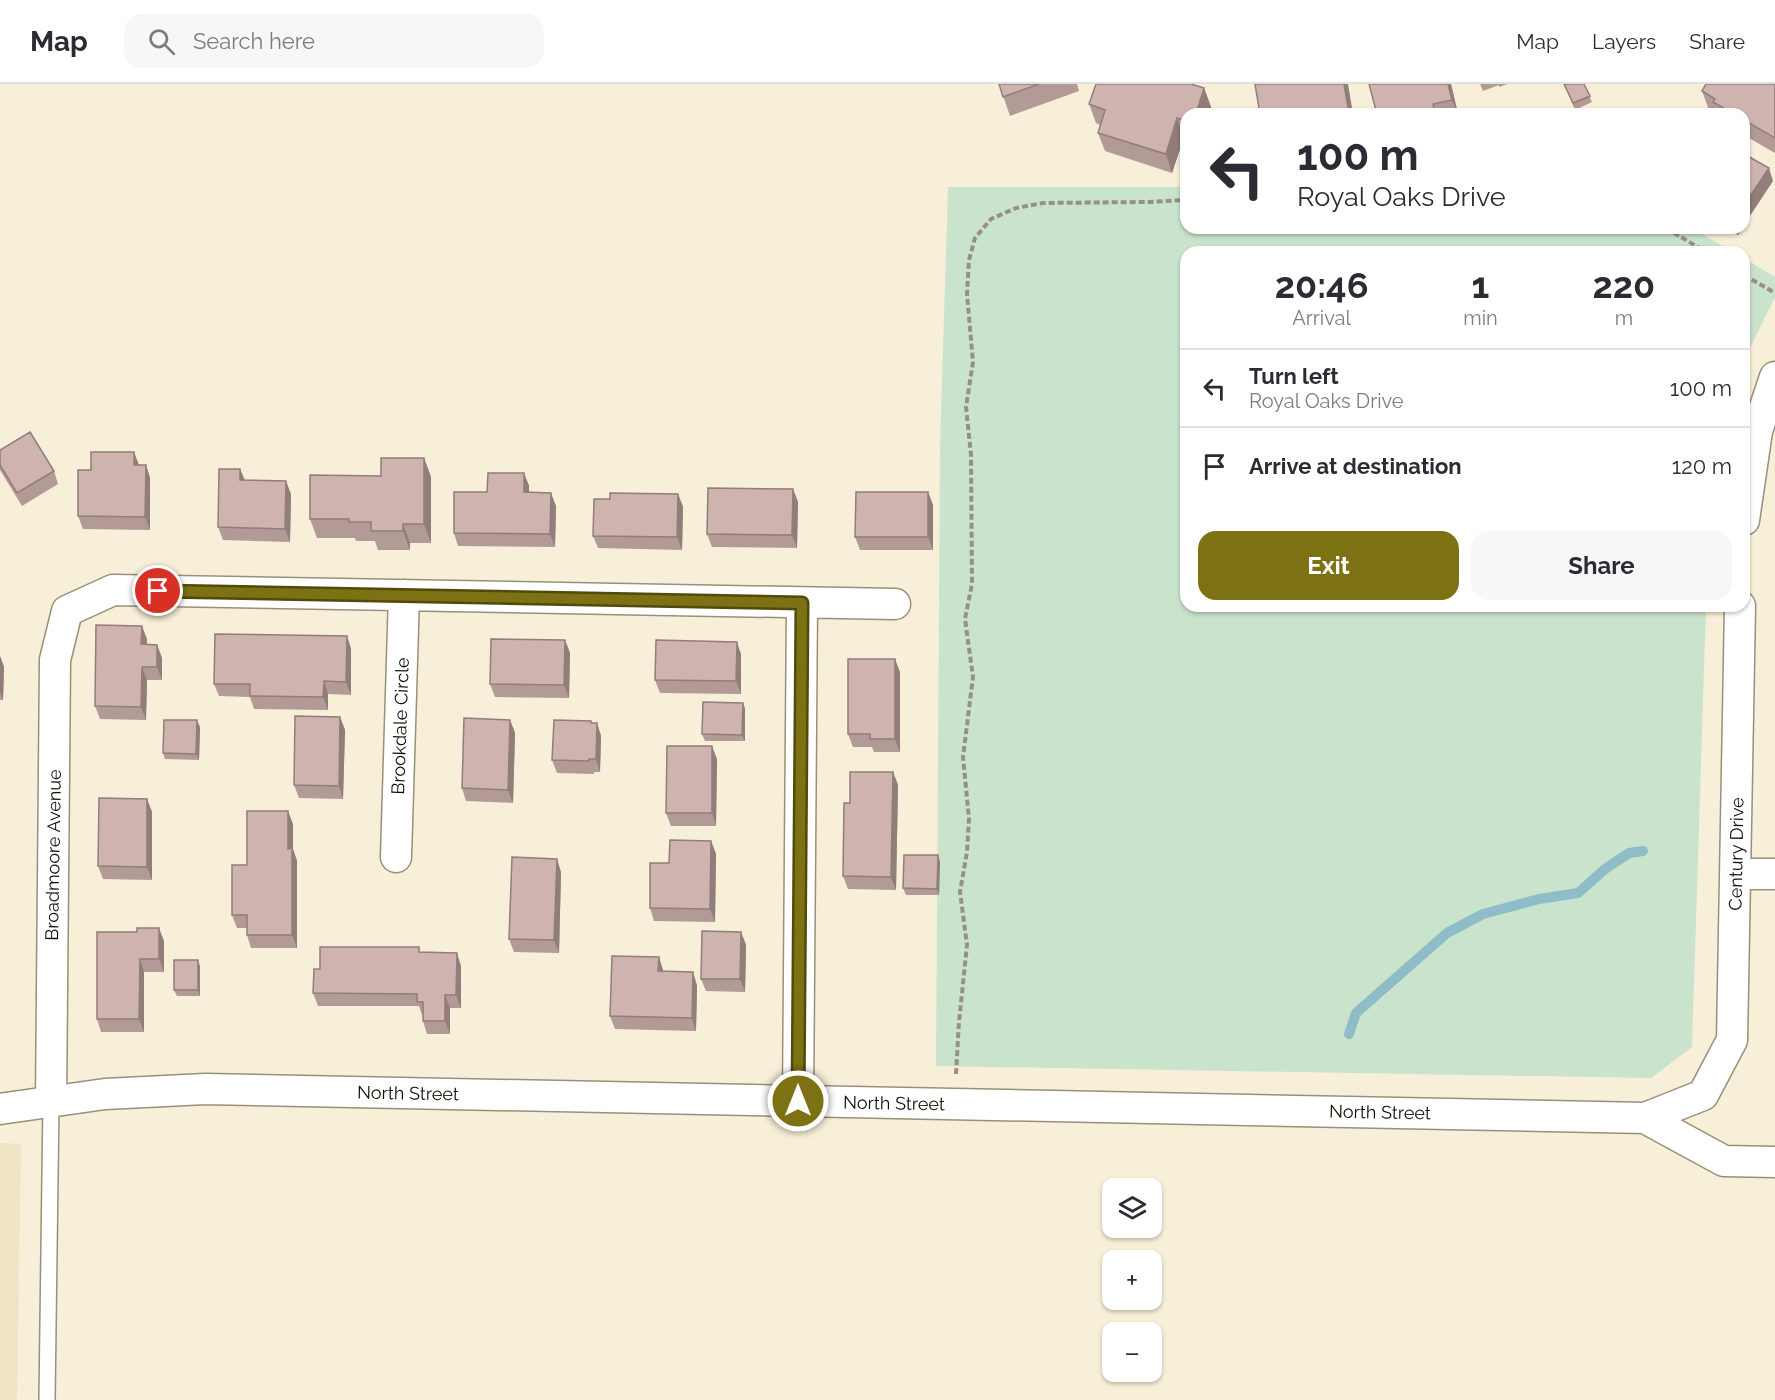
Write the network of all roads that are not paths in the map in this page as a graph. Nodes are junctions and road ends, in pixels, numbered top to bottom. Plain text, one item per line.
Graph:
1 (1775, 377) edge
2 (1750, 479) edge
3 (404, 595) junction
4 (802, 603) junction
5 (895, 604) dead end
6 (1740, 612) edge
7 (396, 857) dead end
8 (1736, 874) junction
9 (1775, 874) edge
10 (1703, 1095) joint
11 (798, 1101) junction
12 (51, 1102) junction
13 (0, 1109) edge
14 (1646, 1118) junction
15 (1775, 1162) edge
16 (46, 1400) edge

1 - 2 street
3 - 4 street
3 - 7 street, Brookdale Circle
3 - 12 street, Broadmoore Avenue
4 - 5 street
4 - 11 street
6 - 8 street, Century Drive
8 - 9 street
8 - 10 street, Century Drive
10 - 14 street, North Street
11 - 12 street, North Street
11 - 14 street, North Street
12 - 13 street, North Street
12 - 16 lane
14 - 15 street, North Street

